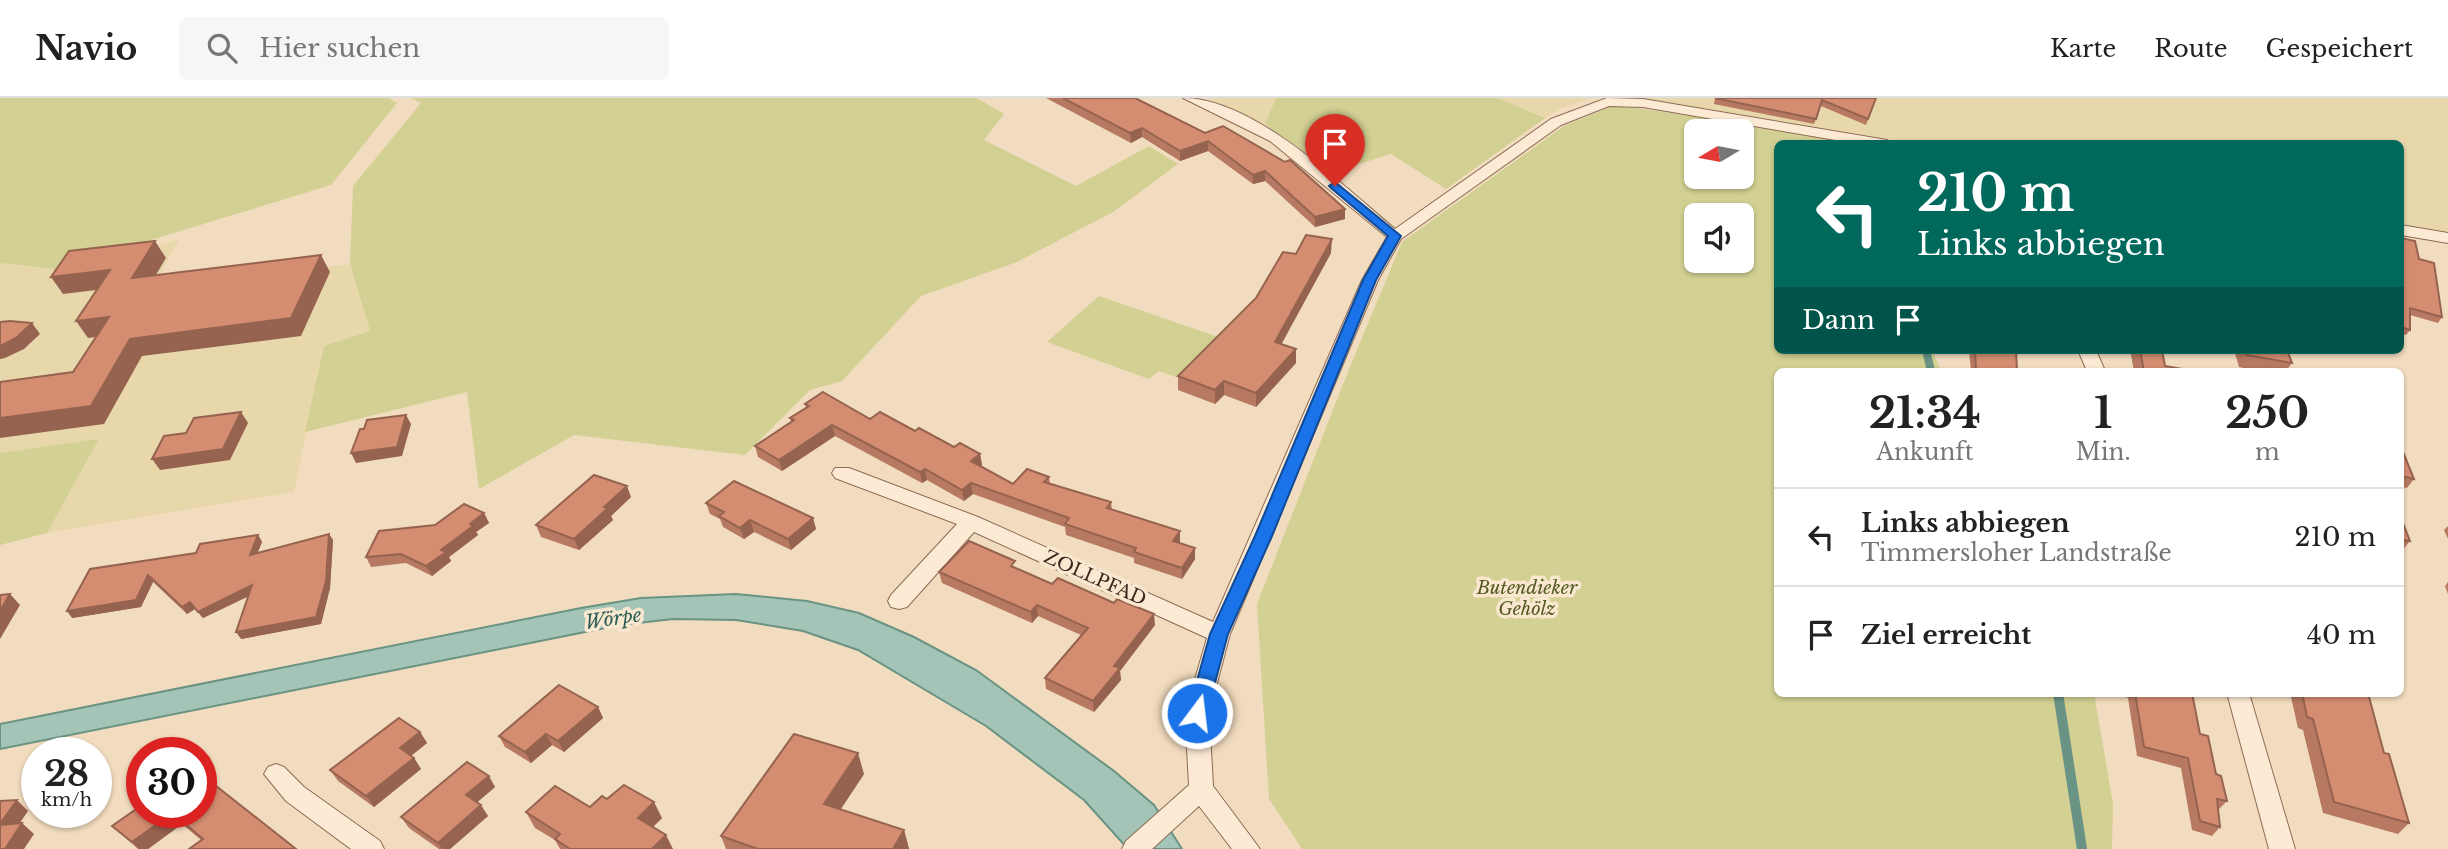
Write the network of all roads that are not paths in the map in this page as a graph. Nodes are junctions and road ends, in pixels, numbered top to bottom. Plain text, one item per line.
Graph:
1 (1190, 98) edge
2 (1863, 140) edge
3 (2404, 231) edge
4 (1395, 236) junction
5 (2448, 238) edge
6 (842, 473) dead end
7 (971, 522) junction
8 (899, 601) dead end
9 (1219, 634) junction
10 (2239, 697) edge
11 (276, 774) dead end
12 (1201, 789) junction
13 (371, 849) edge
14 (1135, 849) edge
15 (1247, 849) edge
16 (2283, 849) edge

1 - 4 street
2 - 4 street
3 - 5 street
4 - 9 street
6 - 7 street, ZOLLPFAD
7 - 8 street
7 - 9 street, ZOLLPFAD
9 - 12 street
10 - 16 street
11 - 13 street
12 - 14 street
12 - 15 street

